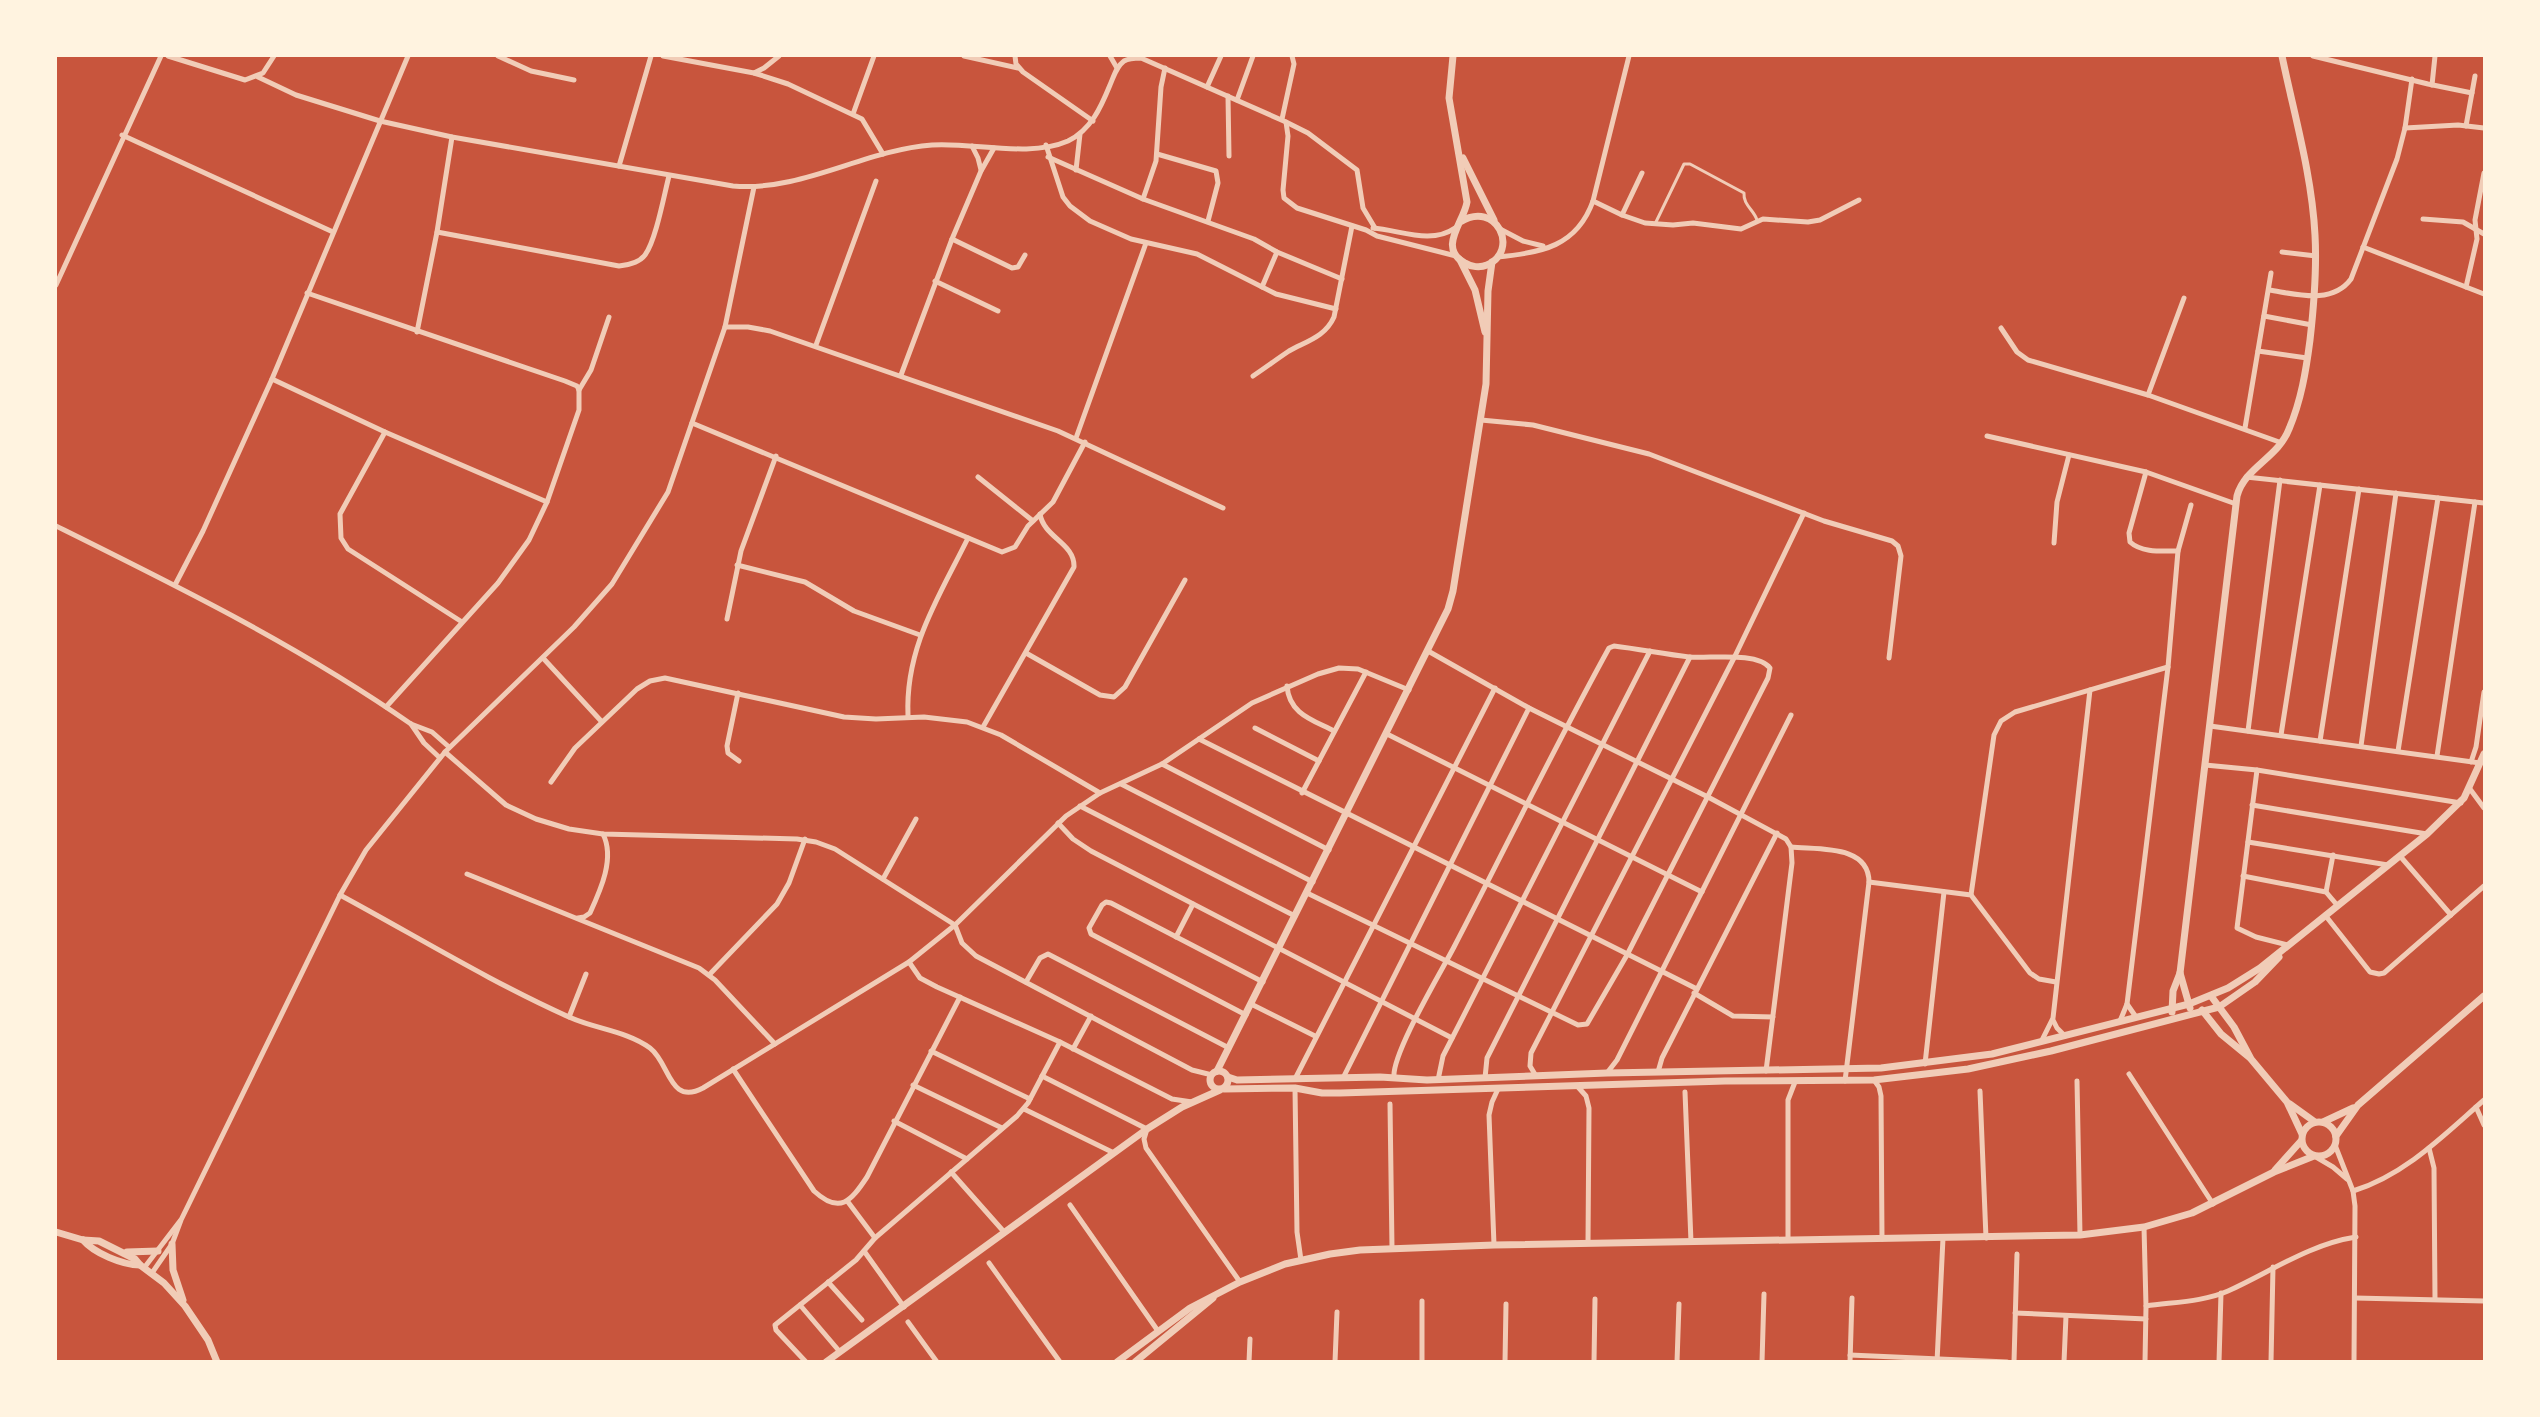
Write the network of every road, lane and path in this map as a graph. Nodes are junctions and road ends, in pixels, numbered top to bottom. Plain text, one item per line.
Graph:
1 (161, 56) edge
2 (168, 56) edge
3 (274, 56) edge
4 (408, 56) edge
5 (498, 56) edge
6 (651, 56) edge
7 (663, 56) edge
8 (779, 56) edge
9 (874, 56) edge
10 (964, 56) edge
11 (1015, 56) edge
12 (1110, 56) edge
13 (1221, 56) edge
14 (1253, 56) edge
15 (1292, 56) edge
16 (1453, 56) edge
17 (1629, 56) edge
18 (2282, 56) edge
19 (2313, 56) edge
20 (2434, 56) edge
21 (1145, 57) edge
22 (1018, 68) junction
23 (1117, 68) junction
24 (1165, 68) junction
25 (754, 73) junction
26 (2475, 76) dead end
27 (258, 77) junction
28 (2412, 79) junction
29 (574, 80) dead end
30 (2432, 85) junction
31 (1207, 87) junction
32 (2472, 93) junction
33 (1228, 96) junction
34 (1237, 100) junction
35 (853, 114) junction
36 (380, 121) junction
37 (1092, 121) junction
38 (1284, 121) junction
39 (2466, 126) junction
40 (2405, 128) junction
41 (2484, 129) edge
42 (1080, 134) junction
43 (122, 135) junction
44 (452, 137) junction
45 (972, 146) junction
46 (1046, 146) junction
47 (1458, 147) junction
48 (994, 148) junction
49 (883, 154) junction
50 (1157, 154) junction
51 (1229, 156) dead end
52 (1048, 157) junction
53 (619, 166) junction
54 (1076, 170) junction
55 (981, 171) junction
56 (1642, 173) dead end
57 (2484, 173) edge
58 (669, 176) junction
59 (876, 181) dead end
60 (754, 187) junction
61 (1143, 199) junction
62 (1859, 200) dead end
63 (1593, 201) junction
64 (1622, 215) junction
65 (2423, 219) dead end
66 (1757, 220) junction
67 (1208, 221) junction
68 (1654, 224) junction
69 (1458, 225) junction
70 (1352, 226) junction
71 (1498, 226) junction
72 (1375, 228) junction
73 (1366, 230) junction
74 (2476, 230) junction
75 (333, 232) junction
76 (437, 232) junction
77 (2484, 234) edge
78 (952, 239) junction
79 (1146, 243) junction
80 (1548, 246) junction
81 (2363, 247) junction
82 (1277, 252) junction
83 (2282, 252) dead end
84 (1025, 255) dead end
85 (2316, 256) junction
86 (1458, 258) junction
87 (1495, 259) junction
88 (2271, 273) dead end
89 (1342, 279) junction
90 (935, 281) junction
91 (56, 285) edge
92 (1262, 287) junction
93 (2466, 287) junction
94 (2269, 290) junction
95 (307, 293) junction
96 (2484, 294) edge
97 (2315, 297) junction
98 (2184, 298) dead end
99 (1336, 309) junction
100 (998, 311) dead end
101 (2264, 316) junction
102 (609, 317) dead end
103 (2312, 325) junction
104 (725, 327) junction
105 (2001, 328) dead end
106 (417, 332) junction
107 (816, 345) junction
108 (1488, 349) junction
109 (2259, 351) junction
110 (2307, 358) junction
111 (900, 375) junction
112 (1253, 376) dead end
113 (272, 379) junction
114 (579, 390) junction
115 (2148, 395) junction
116 (1481, 420) junction
117 (692, 423) junction
118 (2245, 428) junction
119 (385, 432) junction
120 (1987, 436) dead end
121 (1076, 438) junction
122 (1084, 442) junction
123 (2282, 443) junction
124 (2069, 455) junction
125 (776, 456) junction
126 (2146, 472) junction
127 (978, 477) dead end
128 (2246, 477) junction
129 (2280, 480) junction
130 (2320, 485) junction
131 (2359, 489) junction
132 (2396, 493) junction
133 (2438, 498) junction
134 (548, 502) junction
135 (2475, 502) junction
136 (2484, 503) edge
137 (2236, 504) junction
138 (2191, 505) dead end
139 (1223, 508) dead end
140 (1803, 513) junction
141 (1040, 514) junction
142 (1033, 521) junction
143 (56, 526) edge
144 (968, 538) junction
145 (2054, 543) dead end
146 (2178, 551) junction
147 (737, 565) junction
148 (1185, 580) dead end
149 (174, 585) junction
150 (727, 619) dead end
151 (462, 622) junction
152 (920, 635) junction
153 (1428, 651) junction
154 (1650, 651) junction
155 (1026, 653) junction
156 (1735, 656) junction
157 (1690, 657) junction
158 (543, 658) junction
159 (1889, 658) dead end
160 (2168, 667) junction
161 (1366, 672) junction
162 (1287, 686) junction
163 (1495, 688) junction
164 (1409, 690) junction
165 (2090, 690) junction
166 (2484, 692) edge
167 (738, 693) junction
168 (386, 707) junction
169 (1529, 708) junction
170 (1791, 715) dead end
171 (908, 717) junction
172 (602, 722) junction
173 (411, 724) junction
174 (1566, 726) junction
175 (2210, 726) junction
176 (983, 727) junction
177 (1255, 728) dead end
178 (1334, 731) junction
179 (2248, 731) junction
180 (1387, 734) junction
181 (2281, 735) junction
182 (1199, 739) junction
183 (2320, 741) junction
184 (1602, 745) junction
185 (2361, 746) junction
186 (447, 750) junction
187 (2398, 751) junction
188 (2484, 754) edge
189 (2437, 756) junction
190 (440, 758) junction
191 (739, 761) dead end
192 (1318, 761) junction
193 (1637, 762) junction
194 (2471, 762) junction
195 (2480, 763) junction
196 (1162, 764) junction
197 (2205, 765) junction
198 (1455, 768) junction
199 (2257, 770) junction
200 (1672, 779) junction
201 (551, 782) dead end
202 (1121, 784) junction
203 (1490, 786) junction
204 (2470, 789) junction
205 (1100, 793) junction
206 (1302, 793) junction
207 (1708, 797) junction
208 (2461, 803) junction
209 (1528, 804) junction
210 (2252, 805) junction
211 (1080, 806) junction
212 (2484, 808) edge
213 (1741, 814) junction
214 (1346, 815) junction
215 (916, 819) dead end
216 (1561, 821) junction
217 (1058, 823) junction
218 (1777, 833) junction
219 (603, 834) junction
220 (2427, 834) junction
221 (1598, 839) junction
222 (805, 840) junction
223 (2248, 842) junction
224 (1791, 847) junction
225 (1413, 849) junction
226 (1329, 850) junction
227 (2333, 855) junction
228 (2400, 856) junction
229 (1633, 857) junction
230 (2388, 865) junction
231 (1449, 867) junction
232 (467, 874) dead end
233 (1668, 874) junction
234 (2243, 876) junction
235 (883, 879) junction
236 (1313, 882) junction
237 (1869, 882) junction
238 (1486, 885) junction
239 (2484, 886) edge
240 (1702, 892) junction
241 (1944, 892) junction
242 (2326, 892) junction
243 (1307, 893) junction
244 (340, 895) junction
245 (1971, 895) junction
246 (1520, 902) junction
247 (1193, 904) junction
248 (2337, 905) junction
249 (2325, 915) junction
250 (2451, 915) junction
251 (1295, 916) junction
252 (577, 918) junction
253 (1557, 920) junction
254 (955, 925) junction
255 (1374, 927) junction
256 (1176, 937) junction
257 (1592, 938) junction
258 (1410, 944) junction
259 (2288, 945) junction
260 (1279, 949) junction
261 (1627, 955) junction
262 (909, 962) junction
263 (1446, 962) junction
264 (1661, 972) junction
265 (586, 974) dead end
266 (2180, 974) junction
267 (709, 975) junction
268 (1482, 979) junction
269 (1026, 982) junction
270 (1263, 982) junction
271 (1344, 982) junction
272 (2056, 982) junction
273 (1695, 991) junction
274 (2211, 996) junction
275 (2484, 996) edge
276 (1518, 997) junction
277 (960, 998) junction
278 (1381, 1002) junction
279 (2193, 1003) junction
280 (1251, 1004) junction
281 (2127, 1004) junction
282 (2219, 1007) junction
283 (2172, 1008) junction
284 (1552, 1012) junction
285 (2204, 1012) junction
286 (1246, 1015) junction
287 (1091, 1016) junction
288 (2191, 1016) junction
289 (569, 1017) junction
290 (1773, 1017) junction
291 (2136, 1017) junction
292 (2053, 1018) junction
293 (2173, 1019) junction
294 (1416, 1020) junction
295 (2120, 1021) junction
296 (1315, 1036) junction
297 (2065, 1036) junction
298 (1452, 1038) junction
299 (1060, 1042) junction
300 (2041, 1042) junction
301 (775, 1044) junction
302 (1229, 1048) junction
303 (1073, 1049) junction
304 (932, 1051) junction
305 (2251, 1059) junction
306 (1924, 1064) junction
307 (733, 1069) junction
308 (1846, 1070) junction
309 (1766, 1071) junction
310 (1658, 1072) junction
311 (1214, 1073) junction
312 (1607, 1073) junction
313 (2129, 1074) dead end
314 (1042, 1076) junction
315 (1536, 1076) junction
316 (1228, 1077) junction
317 (1296, 1077) junction
318 (1309, 1077) junction
319 (1485, 1077) junction
320 (1343, 1078) junction
321 (1394, 1078) junction
322 (1438, 1080) junction
323 (1874, 1080) junction
324 (1845, 1081) junction
325 (2078, 1081) dead end
326 (1796, 1082) junction
327 (913, 1084) junction
328 (1578, 1087) junction
329 (1296, 1088) junction
330 (1222, 1089) junction
331 (1498, 1089) junction
332 (1308, 1090) junction
333 (1980, 1091) dead end
334 (1685, 1092) dead end
335 (1030, 1099) junction
336 (2484, 1100) edge
337 (1192, 1102) junction
338 (2287, 1102) junction
339 (1390, 1104) dead end
340 (2358, 1105) junction
341 (2476, 1107) junction
342 (1024, 1109) junction
343 (894, 1121) junction
344 (2319, 1122) junction
345 (2484, 1125) edge
346 (1002, 1128) junction
347 (1147, 1129) junction
348 (2302, 1138) junction
349 (2335, 1140) junction
350 (2429, 1148) junction
351 (1114, 1153) junction
352 (2315, 1156) junction
353 (967, 1159) junction
354 (951, 1172) junction
355 (2274, 1172) junction
356 (2348, 1180) junction
357 (2353, 1191) junction
358 (848, 1202) junction
359 (2213, 1204) junction
360 (1070, 1205) dead end
361 (181, 1220) junction
362 (2144, 1227) junction
363 (56, 1232) edge
364 (1005, 1233) junction
365 (2080, 1235) junction
366 (2356, 1237) junction
367 (874, 1238) junction
368 (1943, 1238) junction
369 (1986, 1238) junction
370 (1882, 1239) junction
371 (83, 1240) junction
372 (1788, 1240) junction
373 (1692, 1242) junction
374 (1588, 1243) junction
375 (172, 1244) junction
376 (1494, 1245) junction
377 (1392, 1248) junction
378 (124, 1251) junction
379 (158, 1251) junction
380 (864, 1251) junction
381 (2017, 1254) dead end
382 (1301, 1260) junction
383 (989, 1263) dead end
384 (142, 1267) junction
385 (2273, 1267) junction
386 (152, 1273) junction
387 (828, 1282) junction
388 (1240, 1282) junction
389 (2221, 1293) junction
390 (1764, 1294) dead end
391 (1215, 1296) junction
392 (1852, 1298) dead end
393 (2355, 1298) junction
394 (1594, 1299) dead end
395 (2435, 1299) junction
396 (1422, 1301) dead end
397 (2484, 1301) edge
398 (1506, 1304) dead end
399 (1679, 1304) dead end
400 (800, 1305) junction
401 (185, 1306) junction
402 (2146, 1306) junction
403 (904, 1307) junction
404 (1337, 1312) dead end
405 (2015, 1313) junction
406 (2066, 1316) junction
407 (2146, 1319) junction
408 (862, 1320) dead end
409 (908, 1322) dead end
410 (1158, 1331) junction
411 (1250, 1339) dead end
412 (840, 1352) junction
413 (1850, 1358) edge
414 (1937, 1360) edge
415 (217, 1362) edge
416 (806, 1362) edge
417 (826, 1362) edge
418 (937, 1362) edge
419 (1060, 1362) edge
420 (1117, 1362) edge
421 (1135, 1362) edge
422 (1249, 1362) edge
423 (1335, 1362) edge
424 (1422, 1362) edge
425 (1505, 1362) edge
426 (1594, 1362) edge
427 (1677, 1362) edge
428 (1762, 1362) edge
429 (2007, 1362) edge
430 (2014, 1362) edge
431 (2064, 1362) edge
432 (2145, 1362) edge
433 (2219, 1362) edge
434 (2271, 1362) edge
435 (2354, 1362) edge

1 - 43 street
2 - 27 street
3 - 27 street
4 - 36 street
5 - 29 street
6 - 53 street
7 - 25 street
8 - 25 street
9 - 35 street
10 - 22 street
11 - 22 street
12 - 23 street
13 - 31 street
14 - 34 street
15 - 38 street
16 - 47 street
17 - 63 street
18 - 85 street
19 - 28 street
20 - 30 street
21 - 23 street
21 - 24 street
22 - 37 street
23 - 37 street
24 - 31 street
24 - 50 street
25 - 35 street
26 - 32 street
27 - 36 street
28 - 30 street
28 - 40 street
30 - 32 street
31 - 33 street
32 - 39 street
33 - 34 street
33 - 51 street
34 - 38 street
35 - 49 street
36 - 44 street
36 - 75 street
37 - 42 street
38 - 70 street
38 - 72 street
39 - 40 street
39 - 41 street
40 - 81 street
42 - 46 street
42 - 54 street
43 - 75 street
43 - 91 street
44 - 53 street
44 - 76 street
45 - 48 street
45 - 49 street
45 - 55 street
46 - 48 street
46 - 52 street
47 - 69 street
47 - 71 street
48 - 55 street
49 - 60 street
50 - 61 street
50 - 67 street
52 - 54 street
52 - 79 street
53 - 58 street
54 - 61 street
55 - 78 street
56 - 64 street
57 - 74 street
58 - 60 street
58 - 76 street
59 - 107 street
60 - 104 street
61 - 67 street
62 - 66 street
63 - 64 street
63 - 80 street
64 - 68 street
65 - 74 street
66 - 68 street
66 - 68 lane
67 - 82 street
69 - 71 street
69 - 72 street
69 - 86 street
70 - 73 street
70 - 89 street
71 - 80 street
71 - 87 street
72 - 73 street
73 - 86 street
74 - 77 street
74 - 93 street
75 - 95 street
76 - 106 street
78 - 84 street
78 - 90 street
79 - 92 street
79 - 121 street
80 - 87 street
81 - 93 street
81 - 97 street
82 - 89 street
82 - 92 street
83 - 85 street
85 - 97 street
86 - 87 street
86 - 108 street
87 - 108 street
88 - 94 street
89 - 99 street
90 - 100 street
90 - 111 street
92 - 99 street
93 - 96 street
94 - 97 street
94 - 101 street
95 - 106 street
95 - 113 street
97 - 103 street
98 - 115 street
99 - 112 street
101 - 103 street
101 - 109 street
102 - 114 street
103 - 110 street
104 - 107 street
104 - 117 street
105 - 115 street
106 - 114 street
107 - 111 street
108 - 116 street
109 - 110 street
109 - 118 street
110 - 123 street
111 - 121 street
113 - 119 street
113 - 149 street
114 - 134 street
115 - 118 street
116 - 140 street
116 - 153 street
117 - 125 street
117 - 158 street
118 - 123 street
119 - 134 street
119 - 151 street
120 - 124 street
121 - 122 street
122 - 139 street
122 - 141 street
123 - 128 street
124 - 126 street
124 - 145 street
125 - 144 street
125 - 147 street
126 - 137 street
126 - 146 street
127 - 142 street
128 - 129 street
128 - 137 street
129 - 130 street
129 - 179 street
130 - 131 street
130 - 181 street
131 - 132 street
131 - 183 street
132 - 133 street
132 - 185 street
133 - 135 street
133 - 187 street
134 - 151 street
135 - 136 street
135 - 189 street
137 - 175 street
138 - 146 street
140 - 156 street
140 - 159 street
141 - 142 street
141 - 155 street
142 - 144 street
143 - 149 street
144 - 152 street
146 - 160 street
147 - 150 street
147 - 152 street
148 - 155 street
149 - 168 street
151 - 168 street
152 - 171 street
153 - 163 street
153 - 164 street
154 - 157 street
154 - 174 street
154 - 184 street
155 - 176 street
156 - 157 street
156 - 200 street
156 - 207 street
157 - 193 street
158 - 172 street
158 - 186 street
160 - 165 street
160 - 281 street
161 - 162 street
161 - 164 street
161 - 178 street
162 - 178 street
162 - 182 street
163 - 169 street
163 - 198 street
164 - 180 street
165 - 245 street
165 - 272 street
166 - 194 street
167 - 171 street
167 - 172 street
167 - 191 street
168 - 173 street
169 - 174 street
169 - 203 street
170 - 213 street
171 - 176 street
172 - 201 street
173 - 186 street
173 - 190 street
174 - 184 street
174 - 209 street
175 - 179 street
175 - 197 street
176 - 205 street
177 - 192 street
178 - 192 street
179 - 181 street
180 - 198 street
180 - 214 street
181 - 183 street
182 - 196 street
182 - 206 street
183 - 185 street
184 - 193 street
184 - 216 street
185 - 187 street
186 - 190 street
186 - 219 street
187 - 189 street
188 - 195 street
189 - 194 street
190 - 244 street
192 - 206 street
193 - 200 street
193 - 221 street
194 - 195 street
195 - 204 street
196 - 202 street
196 - 226 street
197 - 199 street
197 - 266 street
198 - 203 street
198 - 225 street
199 - 208 street
199 - 210 street
200 - 207 street
200 - 229 street
202 - 205 street
202 - 236 street
203 - 209 street
203 - 231 street
204 - 208 street
204 - 212 street
205 - 211 street
206 - 214 street
207 - 213 street
207 - 233 street
208 - 220 street
209 - 216 street
209 - 238 street
210 - 220 street
210 - 223 street
211 - 217 street
211 - 251 street
213 - 218 street
213 - 240 street
214 - 225 street
214 - 226 street
215 - 235 street
216 - 221 street
216 - 246 street
217 - 247 street
217 - 254 street
218 - 224 street
218 - 273 street
219 - 222 street
219 - 252 street
220 - 228 street
221 - 229 street
221 - 253 street
222 - 235 street
222 - 267 street
223 - 227 street
223 - 234 street
224 - 237 street
224 - 290 street
225 - 231 street
225 - 255 street
226 - 236 street
227 - 230 street
227 - 242 street
228 - 230 street
228 - 250 street
229 - 233 street
229 - 257 street
230 - 248 street
231 - 238 street
231 - 258 street
232 - 252 street
233 - 240 street
233 - 261 street
234 - 242 street
234 - 259 street
235 - 254 street
236 - 243 street
237 - 241 street
237 - 308 street
238 - 246 street
238 - 263 street
239 - 250 street
240 - 264 street
241 - 245 street
241 - 306 street
242 - 248 street
243 - 251 street
243 - 255 street
244 - 289 street
244 - 361 street
245 - 272 street
246 - 253 street
246 - 268 street
247 - 256 street
247 - 260 street
248 - 249 street
249 - 250 street
249 - 259 street
251 - 260 street
252 - 267 street
253 - 257 street
253 - 276 street
254 - 262 street
254 - 269 street
255 - 258 street
255 - 271 street
256 - 270 street
256 - 286 street
257 - 261 street
257 - 284 street
258 - 263 street
258 - 278 street
259 - 274 street
259 - 282 street
260 - 270 street
260 - 271 street
261 - 264 street
261 - 284 street
262 - 277 street
262 - 301 street
263 - 268 street
263 - 294 street
264 - 273 street
264 - 312 street
265 - 289 street
266 - 279 street
266 - 283 street
267 - 301 street
268 - 276 street
268 - 298 street
269 - 287 street
269 - 302 street
270 - 280 street
271 - 278 street
271 - 296 street
272 - 292 street
273 - 290 street
273 - 310 street
274 - 279 street
274 - 282 street
275 - 340 street
276 - 284 street
276 - 319 street
277 - 299 street
277 - 304 street
278 - 294 street
278 - 320 street
279 - 283 street
279 - 285 street
279 - 288 street
280 - 286 street
280 - 296 street
281 - 291 street
281 - 295 street
282 - 285 street
282 - 305 street
283 - 291 street
283 - 293 street
284 - 315 street
285 - 288 street
285 - 305 street
286 - 302 street
287 - 303 street
287 - 311 street
288 - 293 street
289 - 307 street
290 - 309 street
291 - 295 street
292 - 297 street
292 - 300 street
293 - 323 street
294 - 298 street
294 - 321 street
295 - 297 street
296 - 317 street
297 - 300 street
298 - 322 street
299 - 303 street
299 - 314 street
300 - 306 street
301 - 307 street
302 - 311 street
303 - 337 street
304 - 327 street
304 - 335 street
305 - 338 street
306 - 308 street
307 - 358 street
308 - 309 street
308 - 324 street
309 - 310 street
310 - 312 street
311 - 316 street
311 - 330 street
312 - 315 street
313 - 359 street
314 - 335 street
314 - 347 street
315 - 319 street
316 - 317 street
316 - 330 street
317 - 318 street
318 - 320 street
318 - 332 street
319 - 322 street
320 - 321 street
321 - 322 street
323 - 324 street
323 - 370 street
324 - 326 street
325 - 365 street
326 - 328 street
326 - 372 street
327 - 343 street
327 - 346 street
328 - 331 street
328 - 374 street
329 - 330 street
329 - 332 street
329 - 382 street
330 - 337 street
331 - 332 street
331 - 376 street
333 - 369 street
334 - 373 street
335 - 342 street
336 - 341 street
337 - 347 street
338 - 344 street
338 - 348 street
339 - 377 street
340 - 344 street
340 - 349 street
341 - 345 street
341 - 350 street
342 - 346 street
342 - 351 street
343 - 353 street
343 - 358 street
344 - 348 street
344 - 349 street
346 - 353 street
347 - 351 street
347 - 388 street
348 - 352 street
348 - 355 street
349 - 352 street
349 - 356 street
350 - 357 street
350 - 395 street
351 - 364 street
352 - 355 street
352 - 356 street
353 - 354 street
354 - 364 street
354 - 367 street
355 - 359 street
356 - 357 street
357 - 366 street
358 - 367 street
359 - 362 street
360 - 410 street
361 - 375 street
361 - 379 street
362 - 365 street
362 - 402 street
363 - 371 street
364 - 403 street
365 - 369 street
366 - 385 street
366 - 393 street
367 - 380 street
368 - 369 street
368 - 370 street
368 - 414 street
370 - 372 street
371 - 378 street
371 - 384 street
372 - 373 street
373 - 374 street
374 - 376 street
375 - 386 street
375 - 401 street
376 - 377 street
377 - 382 street
378 - 379 street
378 - 384 street
379 - 384 street
380 - 387 street
380 - 403 street
381 - 405 street
382 - 388 street
383 - 419 street
384 - 386 street
385 - 389 street
385 - 434 street
386 - 401 street
387 - 400 street
387 - 408 street
388 - 391 street
389 - 402 street
389 - 433 street
390 - 428 street
391 - 410 street
391 - 421 street
392 - 413 street
393 - 395 street
393 - 435 street
394 - 426 street
395 - 397 street
396 - 424 street
398 - 425 street
399 - 427 street
400 - 412 street
400 - 416 street
401 - 415 street
402 - 407 street
403 - 412 street
404 - 423 street
405 - 406 street
405 - 430 street
406 - 407 street
406 - 431 street
407 - 432 street
409 - 418 street
410 - 420 street
411 - 422 street
412 - 417 street
413 - 414 street
414 - 429 street

